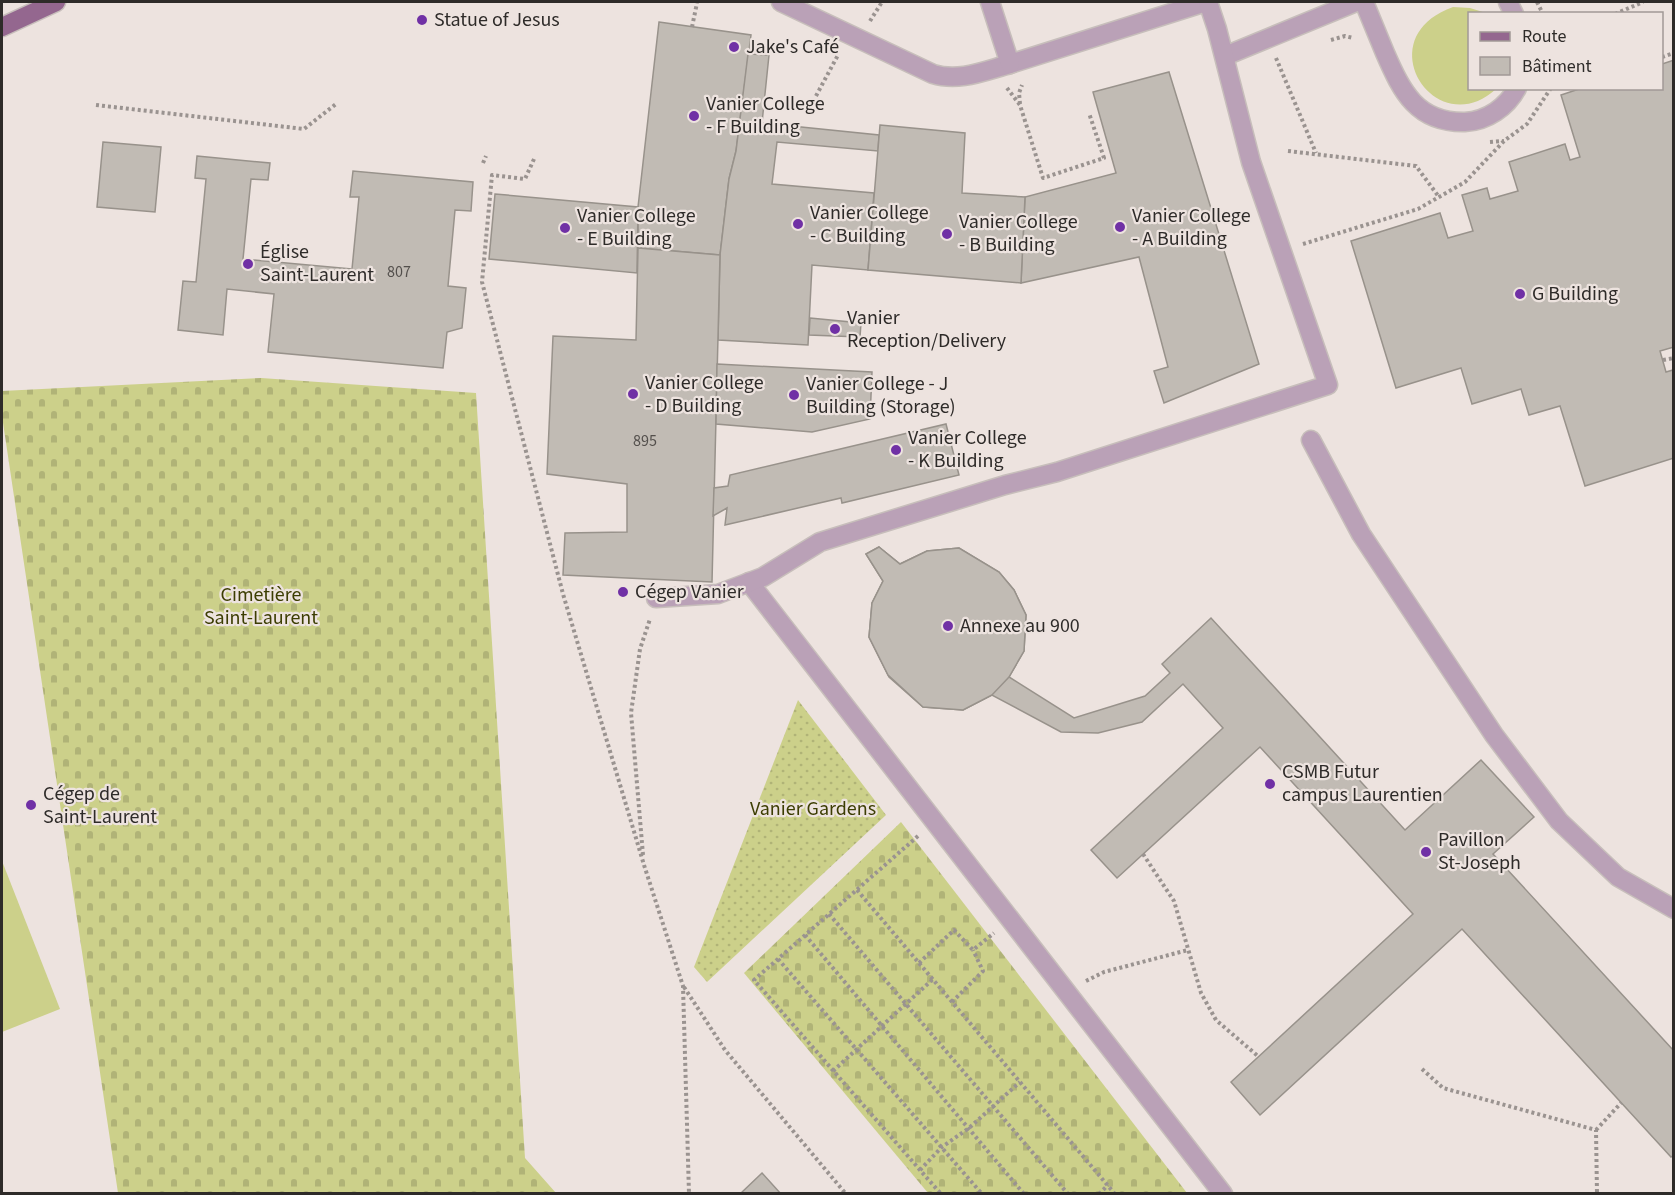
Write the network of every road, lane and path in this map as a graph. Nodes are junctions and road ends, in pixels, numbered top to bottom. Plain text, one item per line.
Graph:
1 (56, 2) edge
2 (780, 2) edge
3 (882, 2) edge
4 (990, 2) edge
5 (1207, 2) edge
6 (1356, 2) edge
7 (1364, 2) edge
8 (1643, 2) edge
9 (697, 3) edge
10 (1620, 12) edge
11 (870, 22) dead end
12 (2, 27) edge
13 (692, 27) dead end
14 (1361, 41) dead end
15 (1325, 42) dead end
16 (840, 52) dead end
17 (1286, 54) dead end
18 (1224, 56) junction
19 (1266, 57) dead end
20 (1276, 57) junction
21 (1010, 64) junction
22 (1027, 79) dead end
23 (1004, 86) dead end
24 (1516, 90) edge
25 (1549, 90) edge
26 (816, 96) dead end
27 (336, 104) dead end
28 (96, 105) dead end
29 (1020, 105) junction
30 (1089, 113) dead end
31 (1504, 141) junction
32 (1482, 142) dead end
33 (1288, 151) dead end
34 (1316, 154) junction
35 (486, 156) dead end
36 (534, 159) dead end
37 (483, 163) dead end
38 (1439, 197) junction
39 (1300, 245) dead end
40 (1674, 358) edge
41 (1663, 360) dead end
42 (1311, 440) dead end
43 (749, 582) junction
44 (656, 598) joint
45 (934, 821) junction
46 (1143, 854) dead end
47 (644, 865) junction
48 (856, 890) junction
49 (1674, 909) edge
50 (829, 914) junction
51 (1010, 919) junction
52 (805, 935) junction
53 (973, 950) junction
54 (1188, 950) junction
55 (778, 959) junction
56 (919, 963) junction
57 (933, 979) junction
58 (683, 986) junction
59 (1066, 990) junction
60 (952, 1002) junction
61 (906, 1004) junction
62 (882, 1026) junction
63 (857, 1050) junction
64 (1259, 1057) dead end
65 (1422, 1069) dead end
66 (833, 1071) junction
67 (1020, 1082) junction
68 (1621, 1103) dead end
69 (993, 1105) junction
70 (969, 1128) junction
71 (1596, 1130) junction
72 (942, 1147) junction
73 (920, 1170) junction
74 (1108, 1185) junction
75 (690, 1194) edge
76 (846, 1194) edge
77 (941, 1194) edge
78 (982, 1194) edge
79 (1024, 1194) edge
80 (1068, 1194) edge
81 (1099, 1194) edge
82 (1114, 1194) edge
83 (1223, 1194) edge
84 (1597, 1194) edge

1 - 12 main road
2 - 21 lane
3 - 11 path
4 - 21 lane
5 - 18 lane
5 - 21 lane
6 - 18 lane
7 - 24 lane
8 - 10 path
9 - 13 path
14 - 15 path
16 - 26 path
17 - 20 path
18 - 43 lane
19 - 20 path
20 - 34 path
22 - 29 path
23 - 29 path
25 - 31 path
27 - 28 path
29 - 30 path
31 - 32 path
31 - 38 path
33 - 34 path
34 - 38 path
35 - 37 path
36 - 47 path
38 - 39 path
40 - 41 path
42 - 49 lane
43 - 44 lane
43 - 45 lane
44 - 47 path
45 - 48 path
45 - 51 lane
46 - 54 path
47 - 58 path
48 - 50 path
48 - 56 path
50 - 52 path
50 - 61 path
51 - 53 path
51 - 59 lane
52 - 55 path
52 - 62 path
53 - 56 path
53 - 60 path
54 - 59 path
54 - 64 path
55 - 63 path
55 - 66 path
56 - 57 path
57 - 60 path
57 - 61 path
58 - 75 path
58 - 76 path
59 - 83 lane
60 - 67 path
61 - 62 path
61 - 69 path
62 - 63 path
62 - 70 path
63 - 66 path
63 - 72 path
65 - 71 path
66 - 73 path
67 - 69 path
67 - 74 path
68 - 71 path
69 - 70 path
69 - 80 path
70 - 72 path
70 - 79 path
71 - 84 path
72 - 73 path
72 - 78 path
73 - 77 path
74 - 81 path
74 - 82 path

